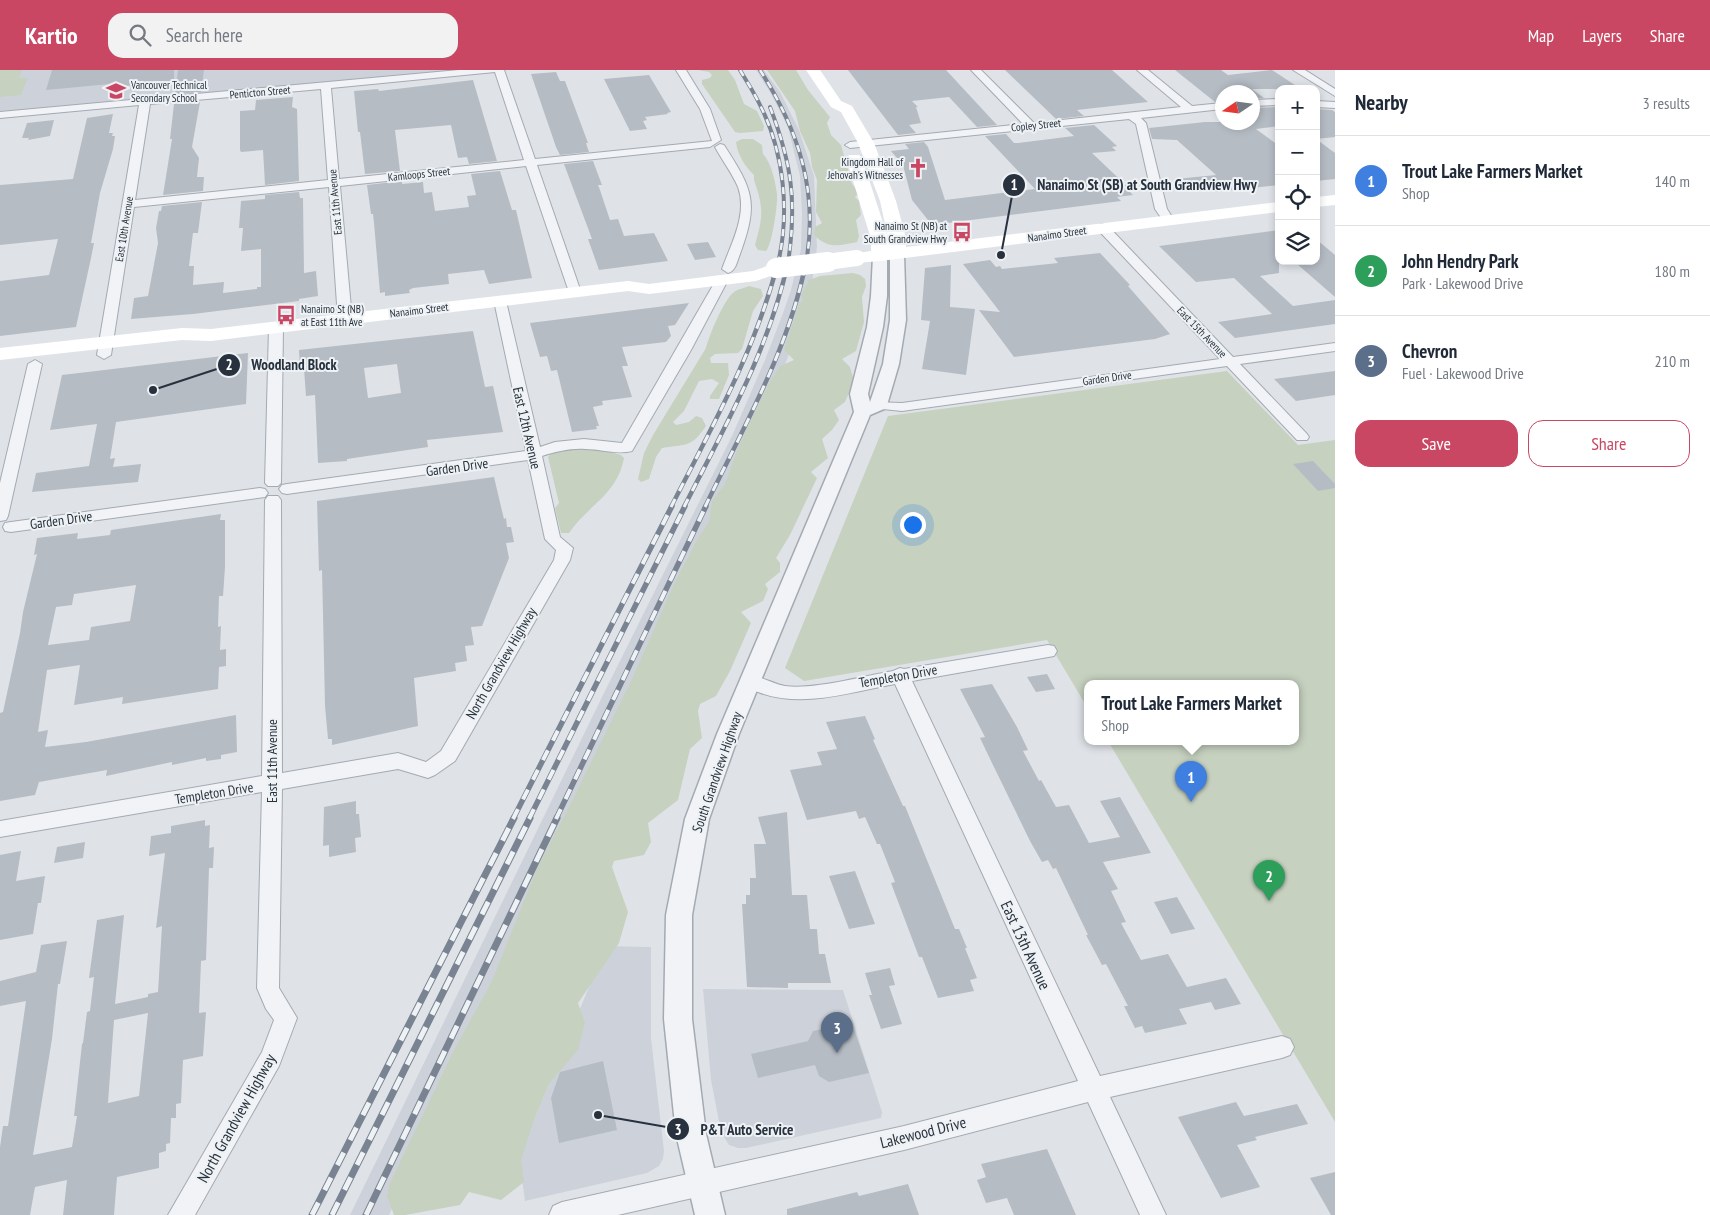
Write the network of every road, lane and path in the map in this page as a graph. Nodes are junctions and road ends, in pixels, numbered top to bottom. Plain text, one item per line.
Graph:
1 (490, 70) edge
2 (499, 70) edge
3 (681, 70) edge
4 (813, 70) edge
5 (976, 70) edge
6 (1142, 70) edge
7 (1298, 70) edge
8 (326, 85) junction
9 (1335, 93) edge
10 (145, 102) junction
11 (1275, 102) edge
12 (1260, 103) edge
13 (1320, 104) edge
14 (1335, 105) edge
15 (1215, 107) edge
16 (1191, 110) junction
17 (0, 115) edge
18 (1132, 116) junction
19 (1031, 126) junction
20 (716, 144) junction
21 (858, 144) junction
22 (530, 162) junction
23 (333, 183) junction
24 (1335, 200) edge
25 (1320, 202) edge
26 (128, 204) junction
27 (1275, 207) edge
28 (1168, 220) junction
29 (1103, 228) junction
30 (888, 255) junction
31 (725, 274) junction
32 (575, 292) junction
33 (500, 301) junction
34 (345, 319) junction
35 (276, 327) junction
36 (1335, 347) edge
37 (104, 348) junction
38 (0, 354) edge
39 (1230, 361) junction
40 (35, 364) junction
41 (0, 368) edge
42 (871, 409) junction
43 (1302, 437) dead end
44 (533, 454) junction
45 (273, 491) junction
46 (3, 525) edge
47 (565, 548) joint
48 (1048, 651) dead end
49 (900, 676) junction
50 (751, 682) junction
51 (428, 770) joint
52 (272, 783) junction
53 (0, 829) edge
54 (286, 1018) joint
55 (1282, 1047) dead end
56 (1094, 1089) junction
57 (702, 1183) junction
58 (181, 1215) edge
59 (562, 1215) edge
60 (710, 1215) edge
61 (1153, 1215) edge

1 - 8 street, Penticton Street
2 - 22 street
3 - 20 street
4 - 21 main road, South Grandview Highway
5 - 19 street
6 - 16 street
7 - 9 street
8 - 10 street, Penticton Street
8 - 23 street, East 11th Avenue
10 - 17 street, Penticton Street
10 - 26 street, East 10th Avenue
11 - 12 street
13 - 14 street
15 - 16 street, Copley Street
16 - 18 street, Copley Street
18 - 19 street, Copley Street
18 - 28 street
19 - 21 street, Copley Street
20 - 22 street, Kamloops Street
20 - 31 street
21 - 30 main road, South Grandview Highway
22 - 23 street, Kamloops Street
22 - 32 street
23 - 26 street, Kamloops Street
23 - 34 street, East 11th Avenue
24 - 25 main road
26 - 37 street, East 10th Avenue
27 - 28 main road, Nanaimo Street
28 - 29 main road, Nanaimo Street
29 - 30 main road, Nanaimo Street
29 - 39 street, East 15th Avenue
30 - 31 main road, Nanaimo Street, bridge
30 - 42 street, South Grandview Highway
30 - 42 street, South Grandview Highway
31 - 32 main road, Nanaimo Street
31 - 44 street, Garden Drive
32 - 33 main road, Nanaimo Street
33 - 34 main road, Nanaimo Street
33 - 44 street, East 12th Avenue
34 - 35 main road, Nanaimo Street
35 - 37 main road, Nanaimo Street
35 - 45 street, East 11th Avenue
36 - 39 street, Garden Drive
37 - 38 main road, Nanaimo Street
37 - 40 main road, Nanaimo Street
39 - 42 street, Garden Drive
39 - 43 street, East 15th Avenue
40 - 41 main road, Nanaimo Street
40 - 46 street
42 - 50 street, South Grandview Highway
44 - 45 street, Garden Drive
44 - 47 street, East 12th Avenue
45 - 46 street, Garden Drive
45 - 52 street, East 11th Avenue
47 - 51 street, North Grandview Highway
48 - 49 street, Templeton Drive
49 - 50 street, Templeton Drive
49 - 56 street, East 13th Avenue
50 - 57 street, South Grandview Highway
51 - 52 street, Templeton Drive
52 - 53 street, Templeton Drive
52 - 54 street, East 11th Avenue
54 - 58 street, North Grandview Highway
55 - 56 street, Lakewood Drive
56 - 57 street, Lakewood Drive
56 - 61 street, East 13th Avenue
57 - 59 street, Lakewood Drive
57 - 60 street

